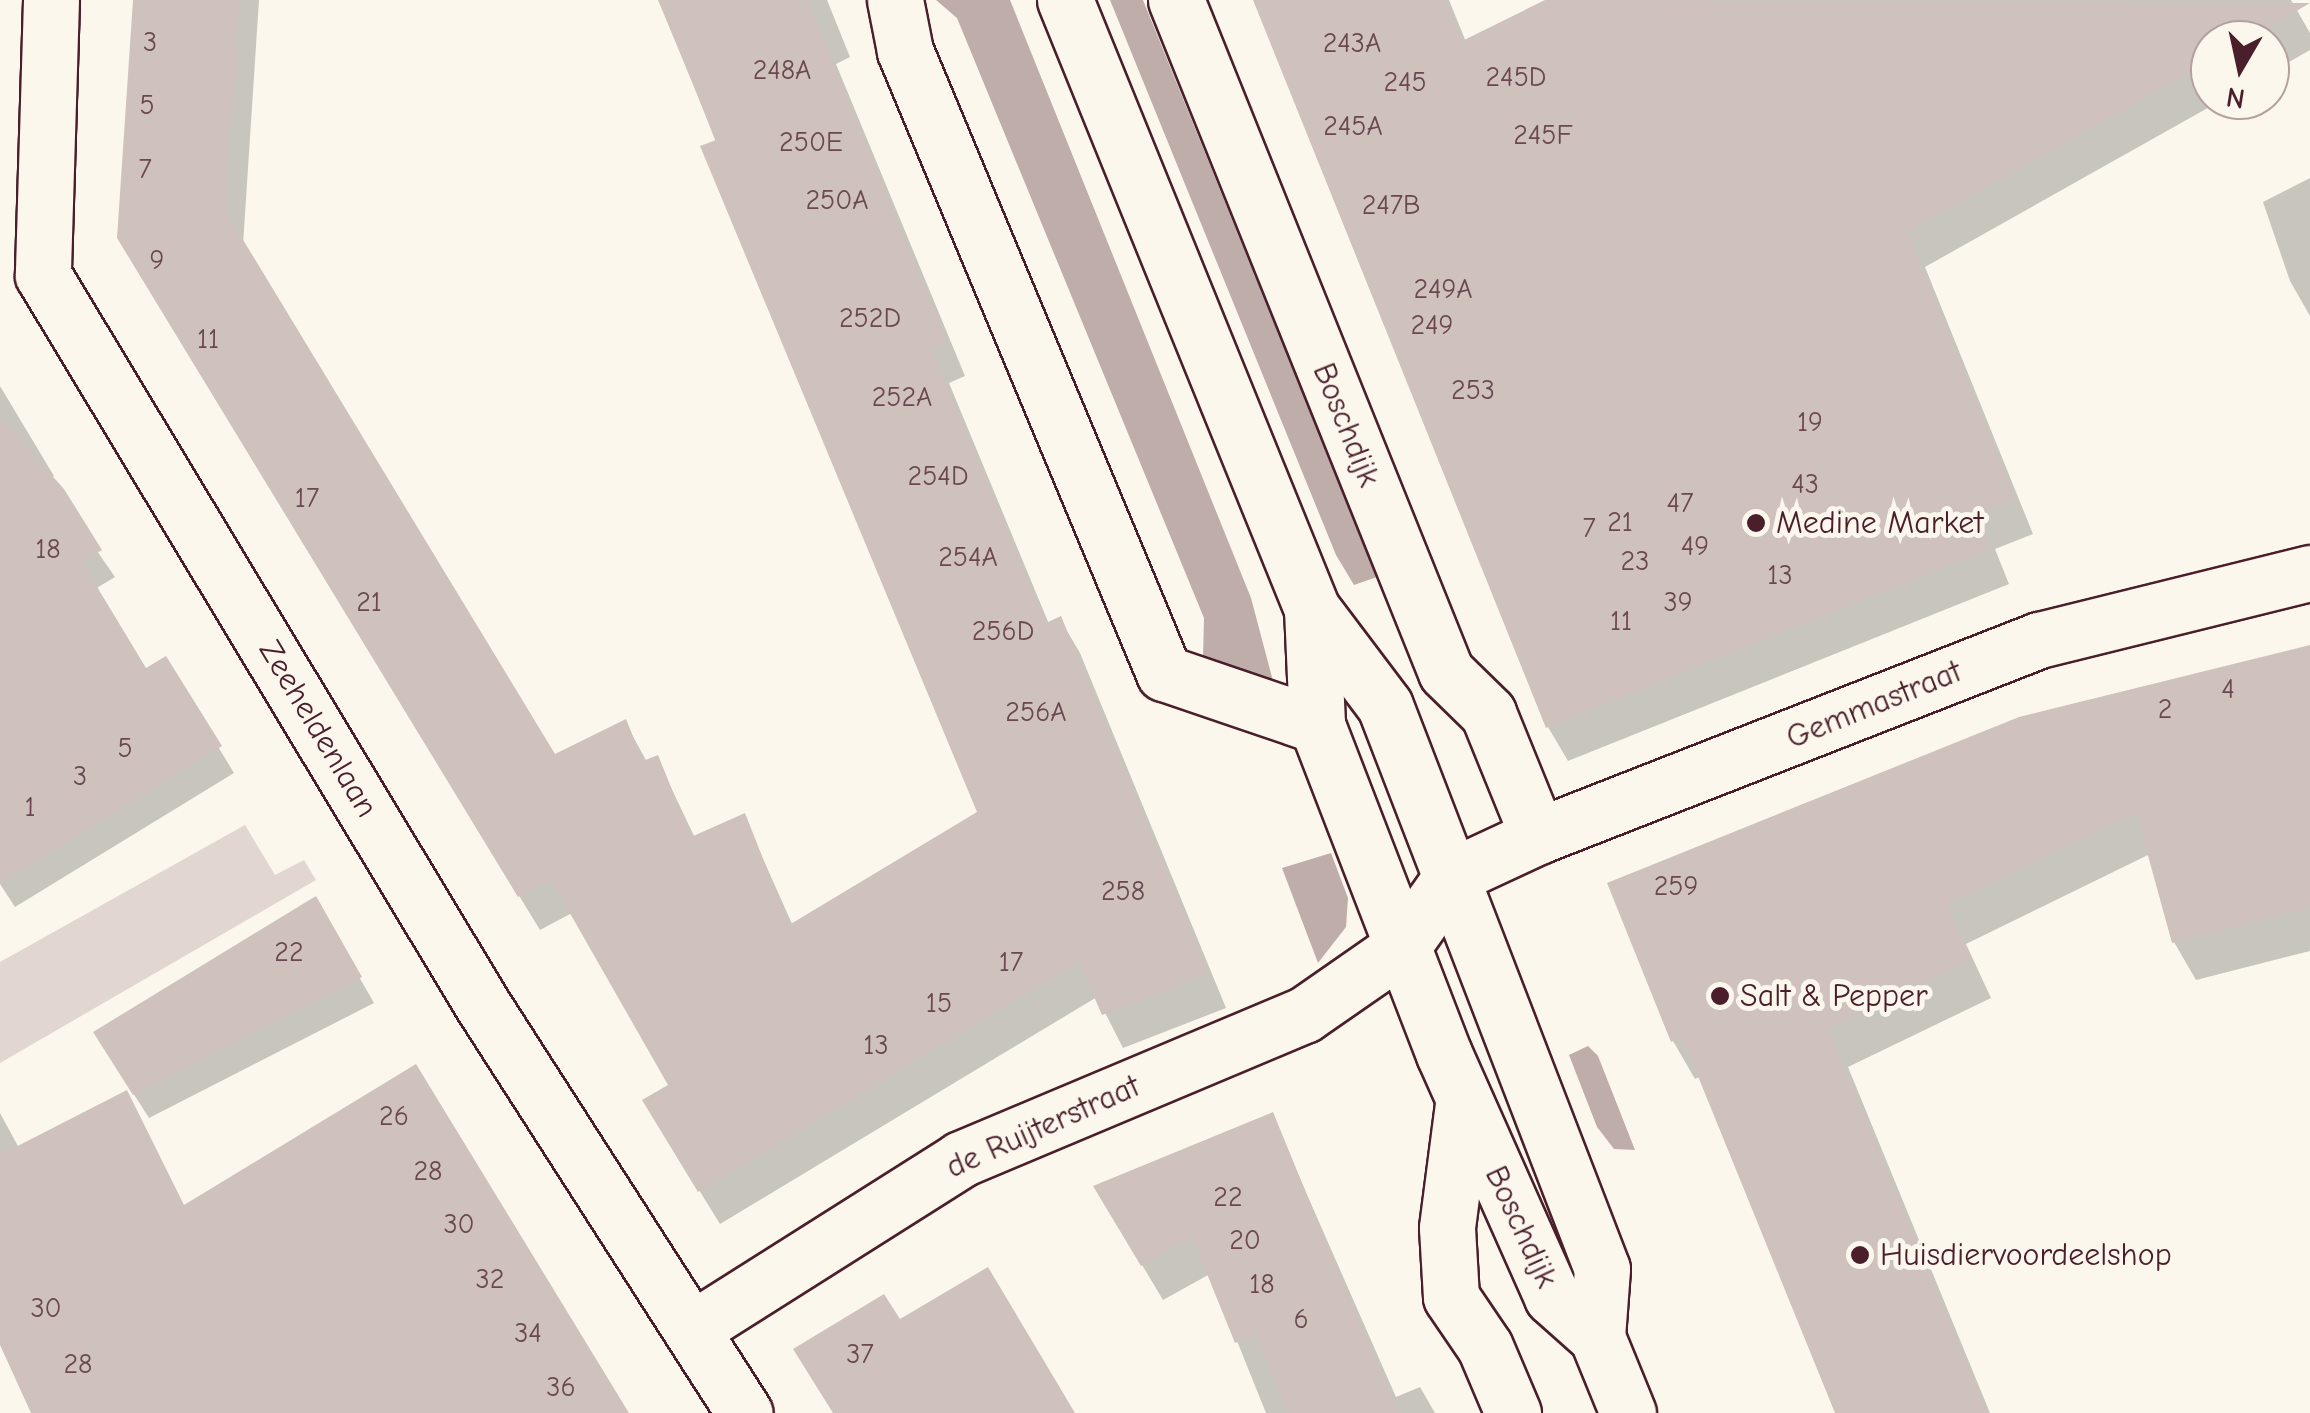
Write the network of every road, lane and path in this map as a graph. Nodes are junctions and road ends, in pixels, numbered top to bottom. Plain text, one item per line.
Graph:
1 (51, 0) edge
2 (895, 0) edge
3 (1065, 0) edge
4 (1176, 0) edge
5 (2310, 573) edge
6 (1312, 608) junction
7 (1318, 725) junction
8 (1538, 836) junction
9 (1452, 876) junction
10 (1402, 947) junction
11 (1464, 1104) junction
12 (694, 1328) junction
13 (1596, 1337) junction
14 (745, 1413) edge
15 (1513, 1413) edge
16 (1628, 1413) edge

1 - 12 street, Zeeheldenlaan
2 - 7 street
3 - 6 street, Boschdijk
4 - 8 street, Boschdijk
5 - 8 street, Gemmastraat
6 - 7 street, Boschdijk
6 - 9 street, Boschdijk
7 - 10 street, Boschdijk
8 - 9 street, Gemmastraat
9 - 10 street
9 - 13 street, Boschdijk
10 - 11 street, Boschdijk
10 - 12 street, de Ruijterstraat
11 - 13 street, Boschdijk
11 - 15 street, Boschdijk
12 - 14 street, Zeeheldenlaan
13 - 16 street, Boschdijk

